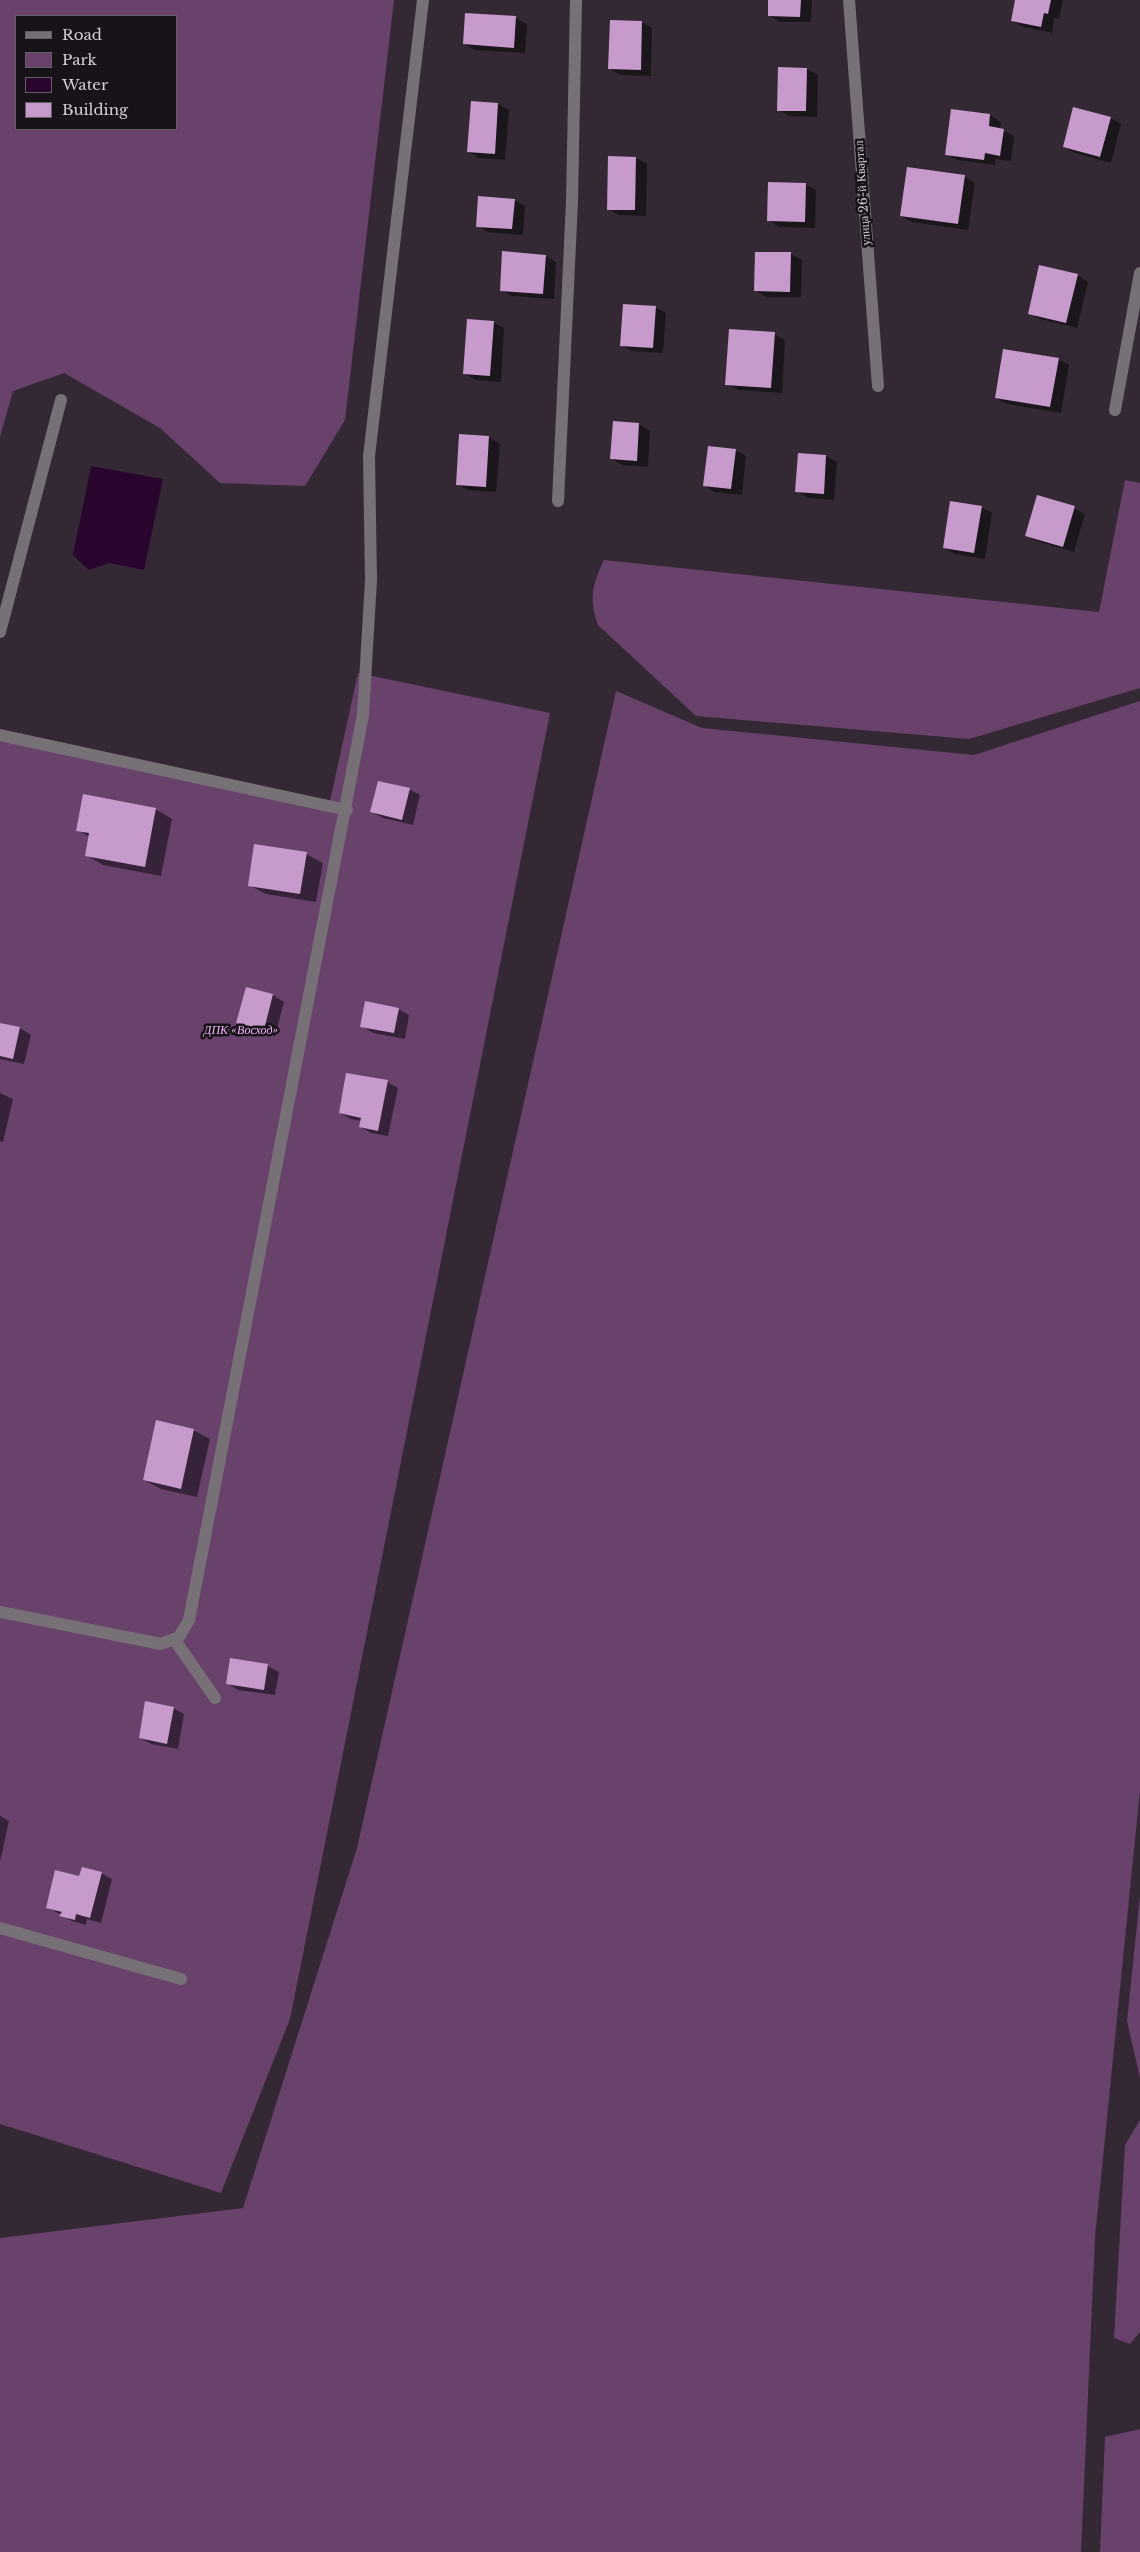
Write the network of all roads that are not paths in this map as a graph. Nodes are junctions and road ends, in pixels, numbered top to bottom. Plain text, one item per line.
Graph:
1 (422, 0) edge
2 (576, 0) edge
3 (849, 0) edge
4 (1140, 273) edge
5 (878, 386) dead end
6 (61, 400) dead end
7 (1115, 410) dead end
8 (558, 501) dead end
9 (0, 632) edge
10 (0, 735) edge
11 (347, 810) junction
12 (0, 1612) edge
13 (174, 1639) junction
14 (215, 1698) dead end
15 (0, 1928) edge
16 (181, 1979) dead end

1 - 11 street
2 - 8 street
3 - 5 street, улица 26-й Квартал
4 - 7 street
6 - 9 street
10 - 11 street
11 - 13 street
12 - 13 street
13 - 14 street
15 - 16 street

